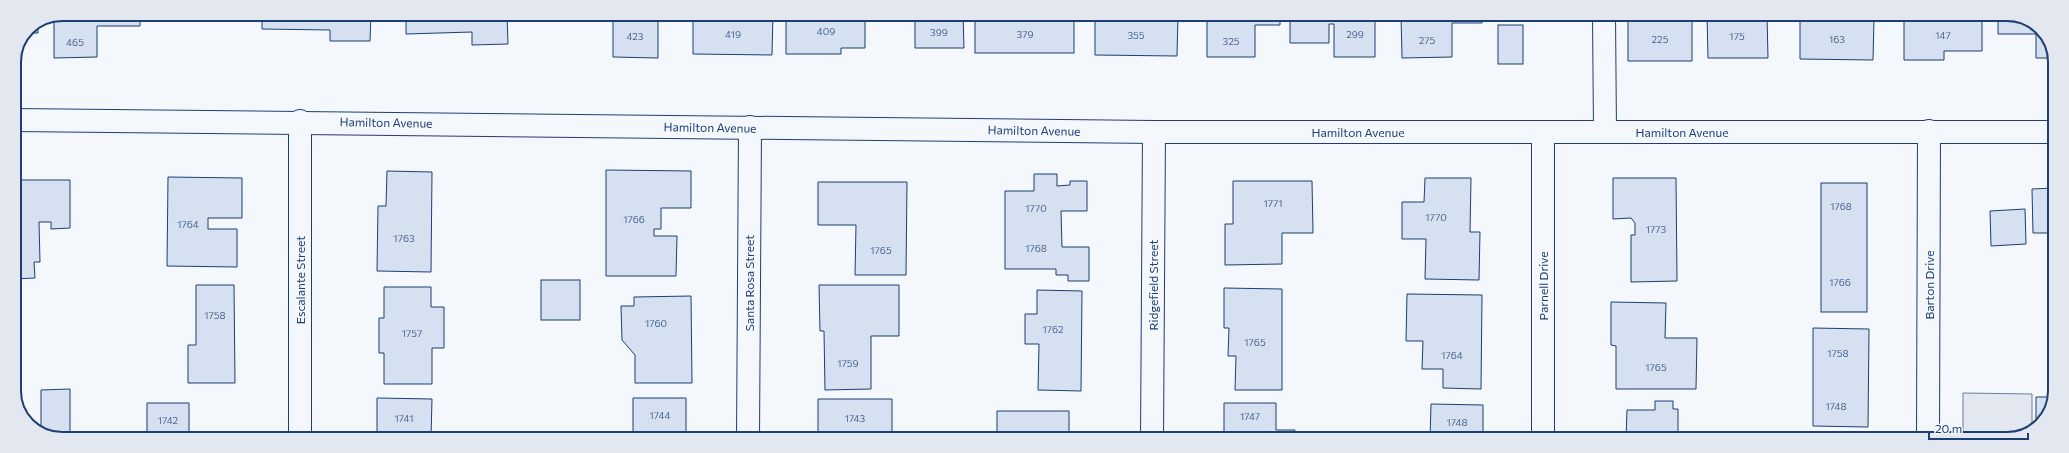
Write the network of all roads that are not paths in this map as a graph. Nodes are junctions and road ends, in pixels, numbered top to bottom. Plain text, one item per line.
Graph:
1 (1604, 21) edge
2 (21, 120) edge
3 (300, 121) junction
4 (750, 127) junction
5 (1929, 131) junction
6 (1154, 132) junction
7 (1543, 132) junction
8 (1605, 132) junction
9 (2048, 132) edge
10 (300, 432) edge
11 (748, 432) edge
12 (1152, 432) edge
13 (1543, 432) edge
14 (1928, 432) edge

1 - 8 street
2 - 3 street, Hamilton Avenue
3 - 4 street, Hamilton Avenue
3 - 10 street, Escalante Street
4 - 6 street, Hamilton Avenue
4 - 11 street, Santa Rosa Street
5 - 8 street, Hamilton Avenue
5 - 9 street, Hamilton Avenue
5 - 14 street, Barton Drive
6 - 7 street, Hamilton Avenue
6 - 12 street, Ridgefield Street
7 - 8 street, Hamilton Avenue
7 - 13 street, Parnell Drive

